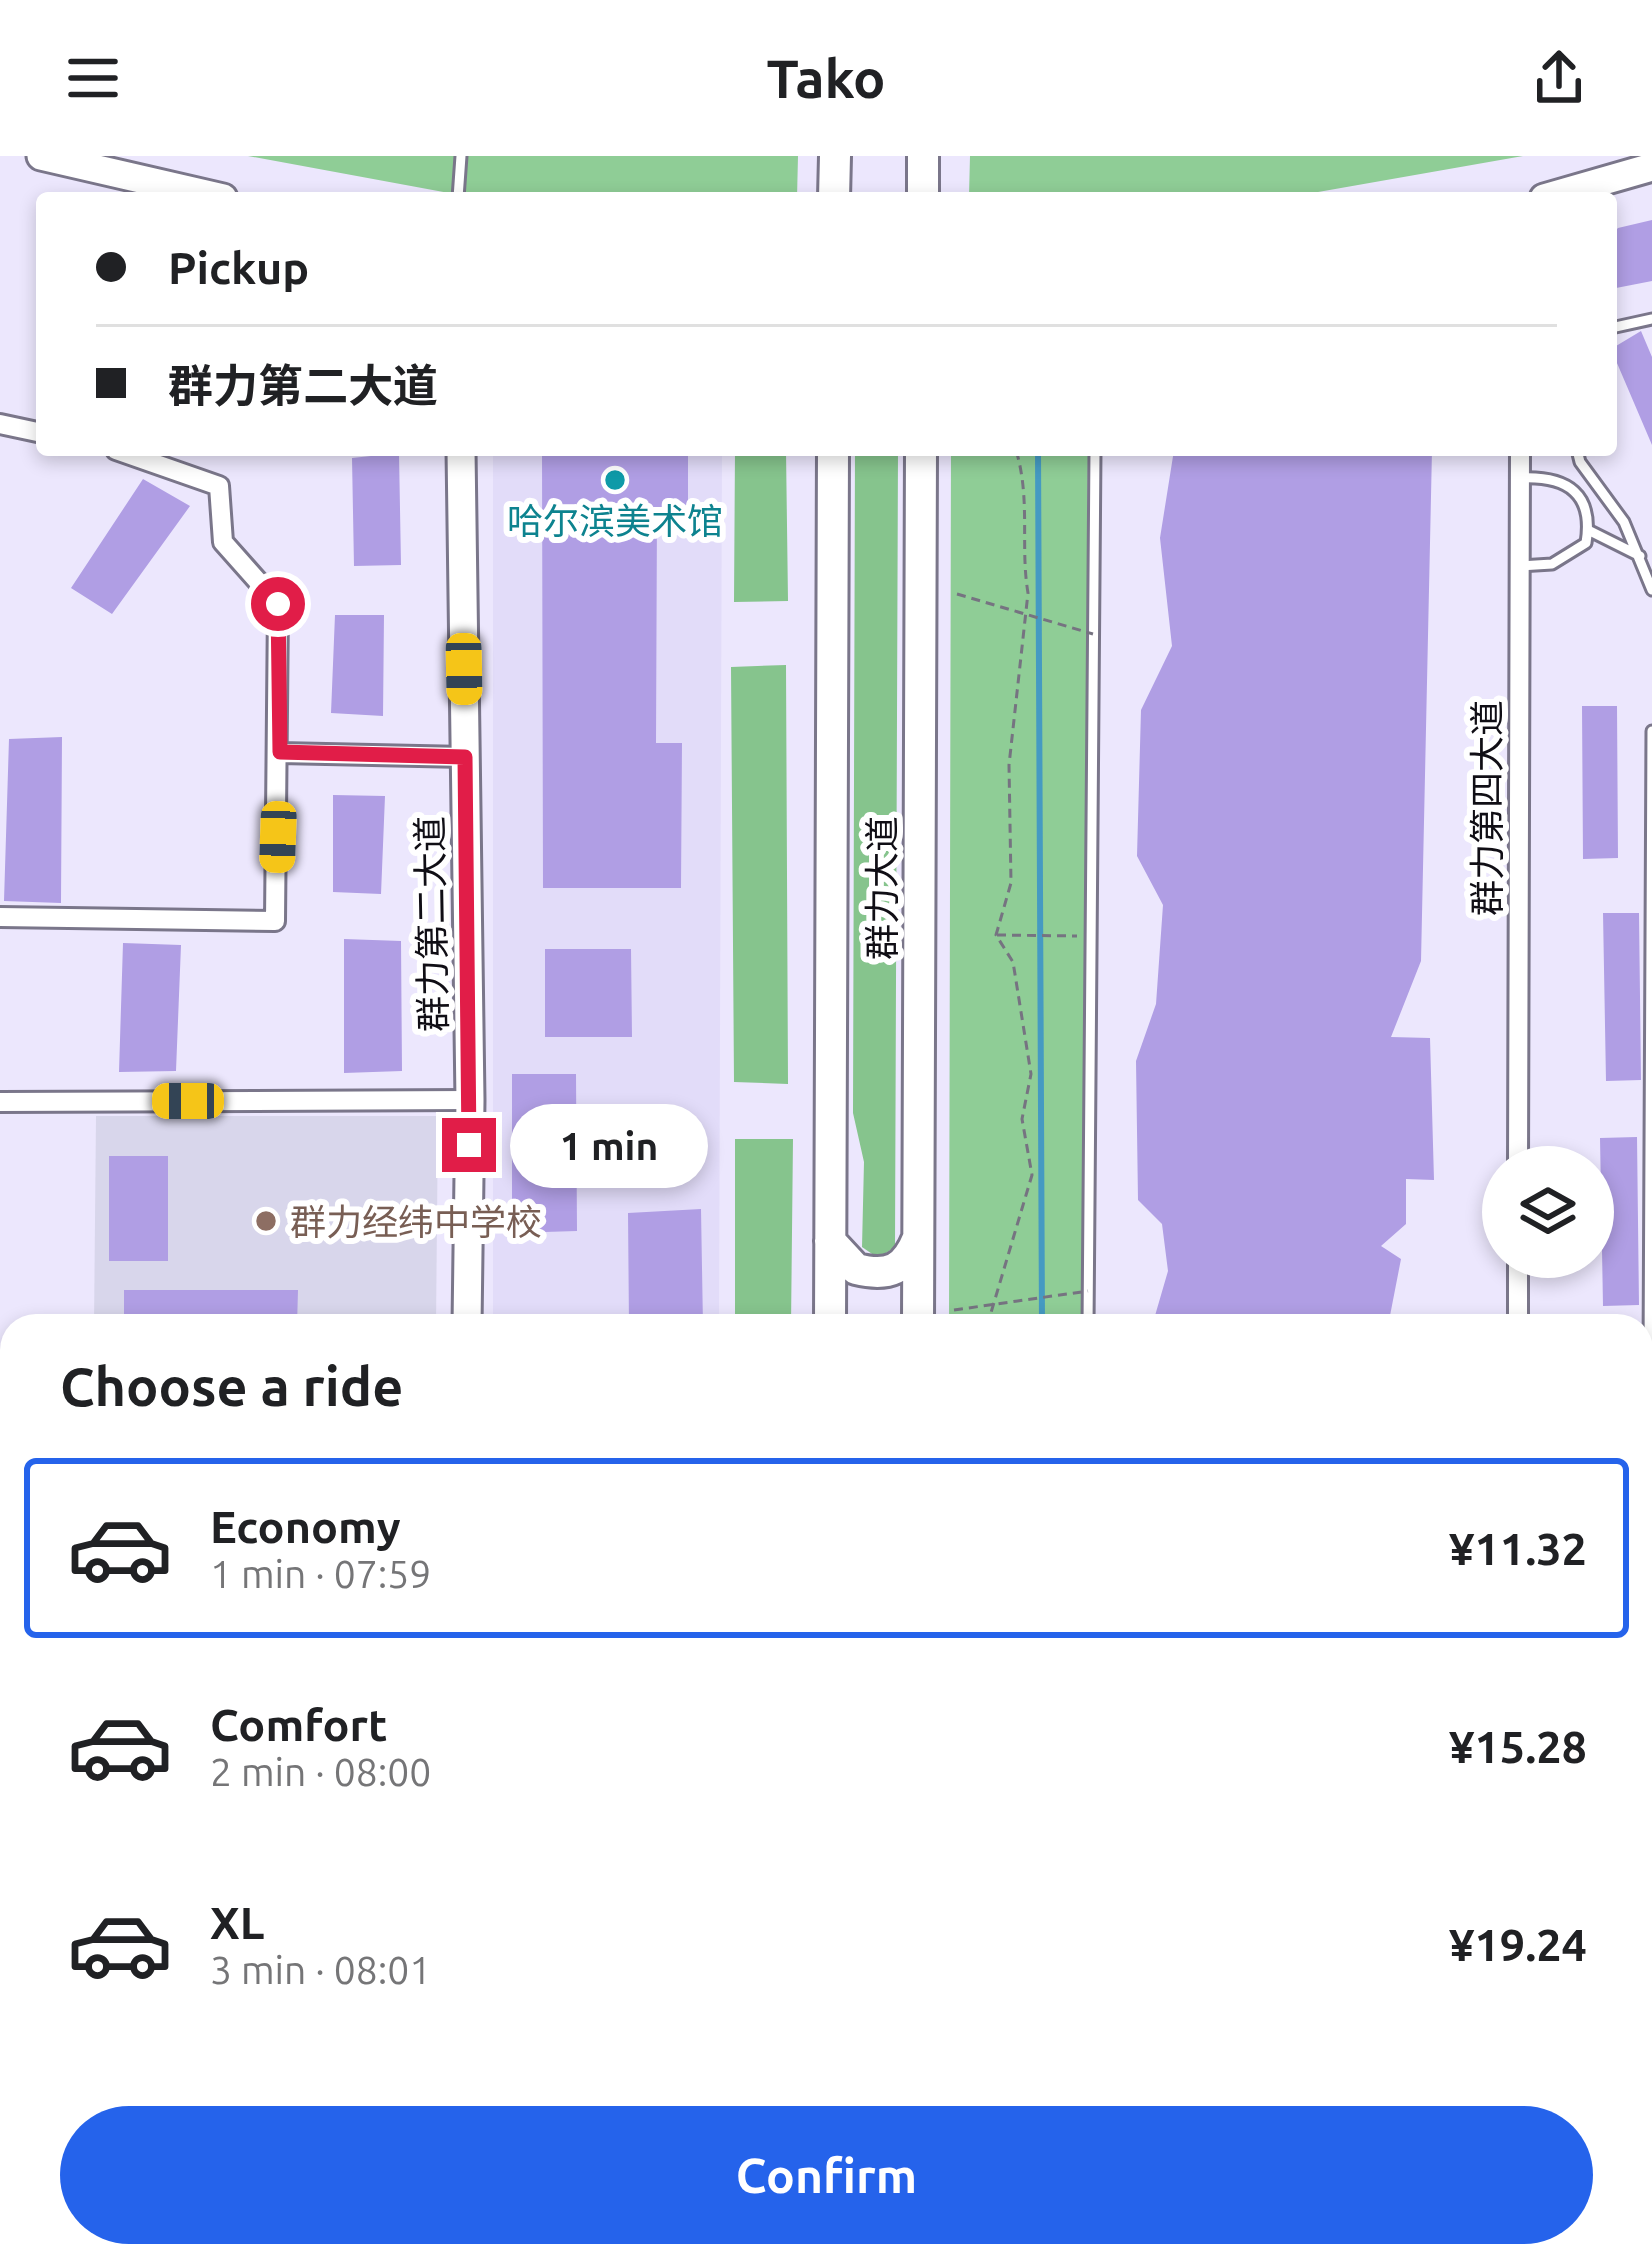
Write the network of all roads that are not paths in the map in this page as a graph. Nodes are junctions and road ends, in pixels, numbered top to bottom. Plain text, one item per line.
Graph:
1 (41, 156) edge
2 (460, 156) edge
3 (835, 156) edge
4 (923, 156) edge
5 (1652, 167) edge
6 (197, 192) edge
7 (458, 192) edge
8 (834, 192) edge
9 (923, 192) edge
10 (1565, 192) edge
11 (1652, 320) edge
12 (1617, 327) edge
13 (0, 424) edge
14 (36, 432) edge
15 (133, 456) edge
16 (461, 456) edge
17 (479, 456) edge
18 (832, 456) edge
19 (921, 456) edge
20 (1095, 456) edge
21 (1520, 456) edge
22 (1581, 456) edge
23 (1520, 478) junction
24 (1588, 530) junction
25 (1640, 556) junction
26 (1520, 566) junction
27 (1652, 590) edge
28 (1652, 731) edge
29 (280, 752) junction
30 (465, 757) junction
31 (0, 916) edge
32 (470, 1100) junction
33 (0, 1102) edge
34 (1518, 1146) edge
35 (918, 1237) junction
36 (830, 1241) junction
37 (1518, 1278) edge
38 (466, 1314) edge
39 (478, 1314) edge
40 (830, 1314) edge
41 (918, 1314) edge
42 (1088, 1314) edge
43 (1518, 1314) edge
44 (1649, 1314) edge

1 - 6 main road
2 - 7 lane
3 - 8 main road
4 - 9 main road
5 - 10 main road
11 - 12 lane
13 - 14 street
15 - 29 street
16 - 30 main road, 群力第二大道
17 - 39 main road, 群力第二大道
18 - 36 main road, 群力大道
19 - 35 main road, 群力大道
20 - 42 lane
21 - 23 street, 群力第四大道
22 - 25 lane
23 - 24 lane
23 - 26 street, 群力第四大道
24 - 25 lane
24 - 26 lane
25 - 27 lane
26 - 34 street, 群力第四大道
28 - 44 lane
29 - 30 street
29 - 31 street
30 - 32 main road, 群力第二大道
32 - 33 street
32 - 38 main road, 群力第二大道
35 - 36 main road
35 - 41 main road, 群力大道
36 - 40 main road, 群力大道
37 - 43 street

